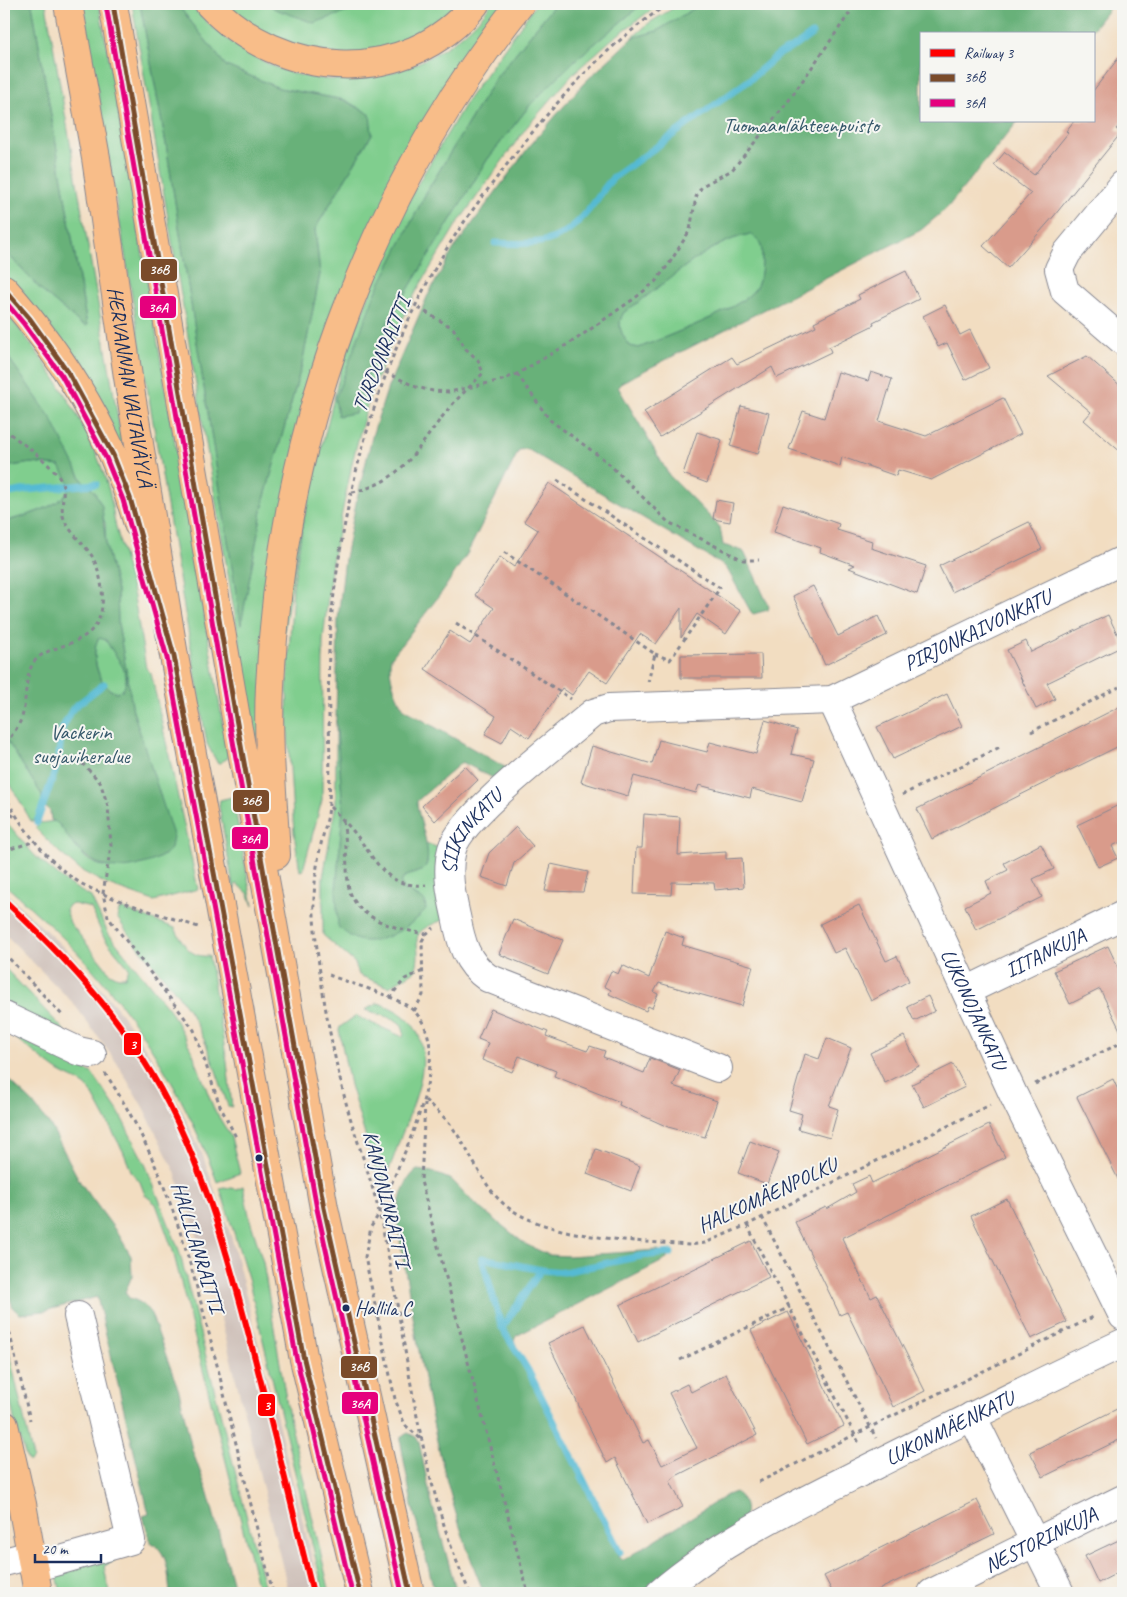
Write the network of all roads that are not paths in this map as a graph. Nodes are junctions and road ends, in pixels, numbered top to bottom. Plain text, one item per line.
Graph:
1 (68, 4) edge
2 (113, 4) edge
3 (209, 4) edge
4 (475, 4) edge
5 (520, 4) edge
6 (1123, 185) edge
7 (4, 289) edge
8 (1123, 341) edge
9 (1120, 572) edge
10 (174, 656) junction
11 (832, 700) junction
12 (1123, 915) edge
13 (286, 989) junction
14 (966, 991) junction
15 (4, 1016) edge
16 (92, 1054) road end
17 (718, 1068) dead end
18 (1121, 1310) edge
19 (78, 1316) dead end
20 (1123, 1343) edge
21 (972, 1416) junction
22 (4, 1425) edge
23 (1123, 1499) edge
24 (1036, 1543) junction
25 (4, 1562) edge
26 (34, 1572) edge
27 (360, 1593) edge
28 (410, 1593) edge
29 (660, 1593) edge
30 (932, 1593) edge
31 (1060, 1593) edge

1 - 10 main road, HERVANNAN VALTAVÄYLÄ
2 - 13 main road
3 - 4 main road
5 - 13 main road
6 - 8 street
7 - 10 main road
9 - 11 street, PIRJONKAIVONKATU
10 - 27 main road, HERVANNAN VALTAVÄYLÄ
11 - 14 street, LUKONOJANKATU
11 - 17 street, SIIKINKATU
12 - 14 street, IITANKUJA
13 - 28 main road
14 - 18 street, LUKONOJANKATU
15 - 16 street
19 - 26 street
20 - 21 street, LUKONMÄENKATU
21 - 24 street
21 - 29 street, LUKONMÄENKATU
22 - 26 main road
23 - 24 street, NESTORINKUJA
24 - 30 street, NESTORINKUJA
24 - 31 street
25 - 26 street

